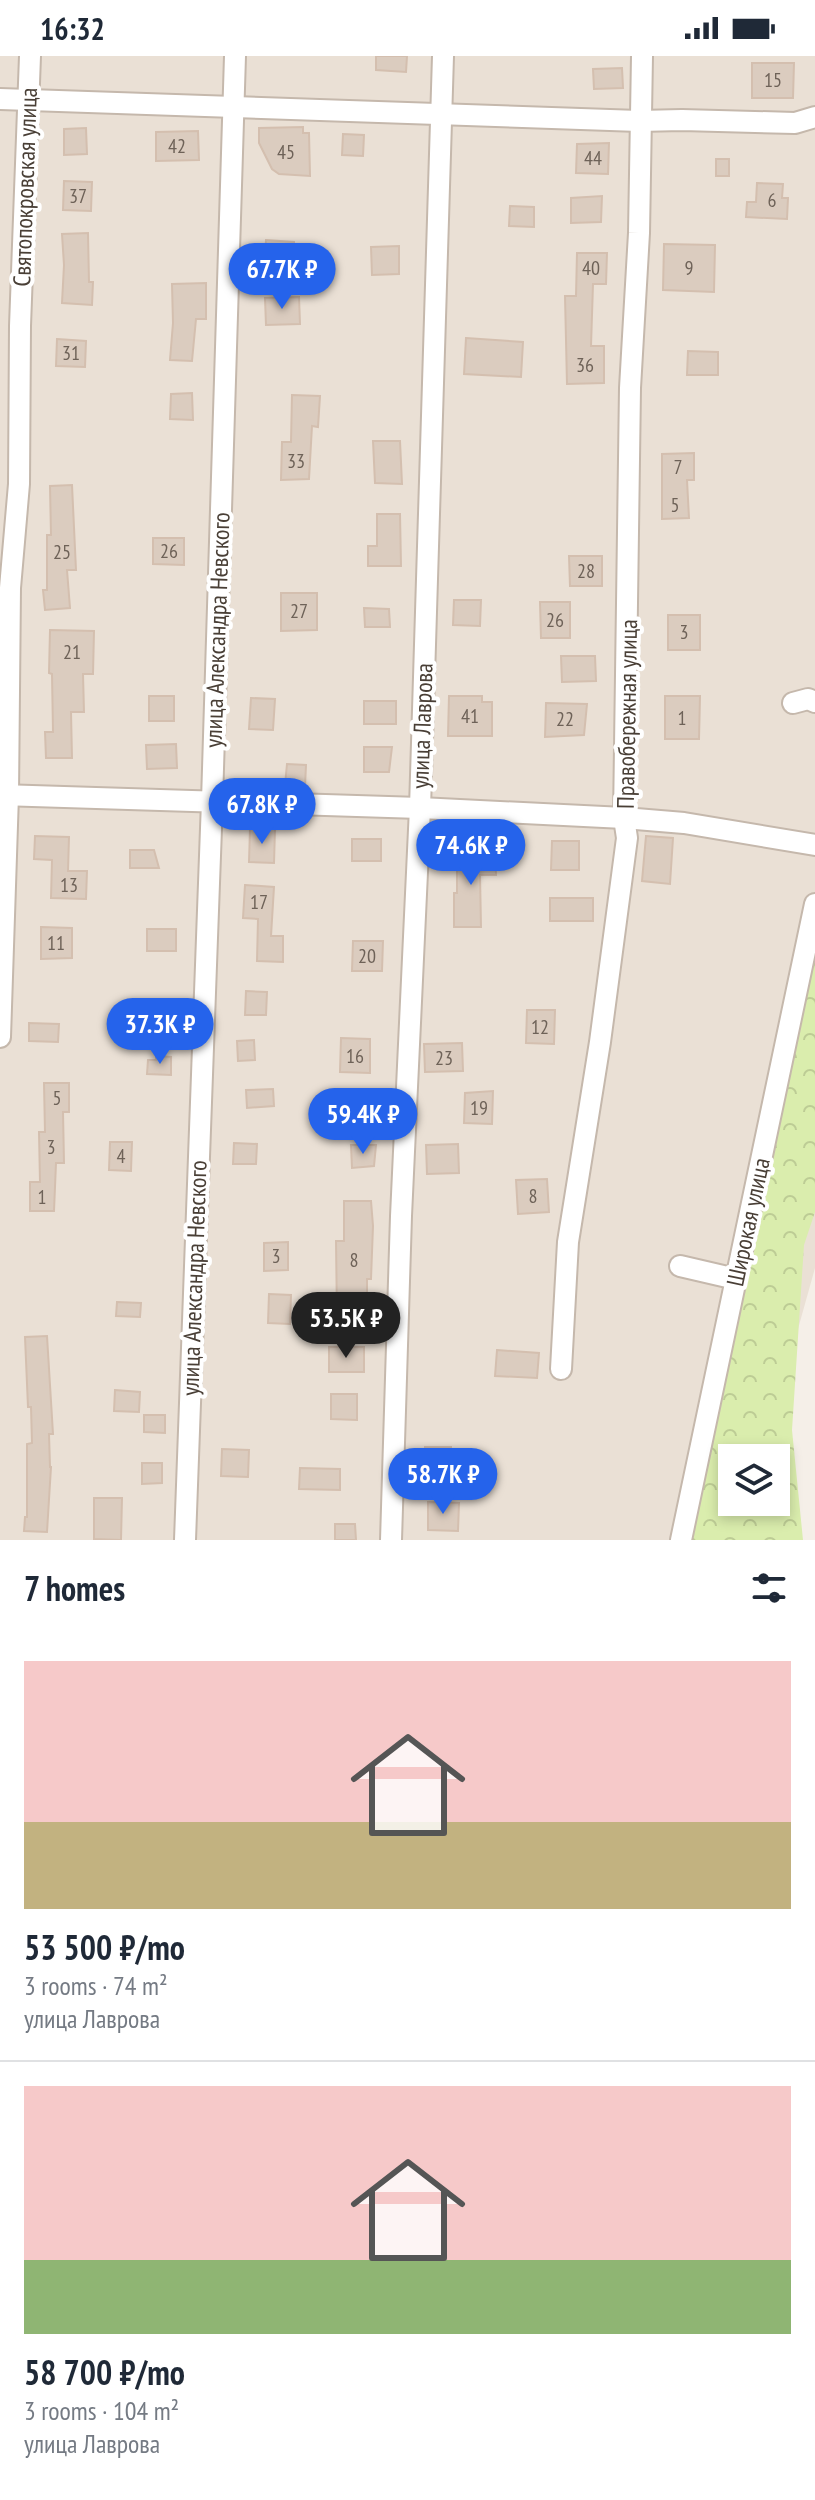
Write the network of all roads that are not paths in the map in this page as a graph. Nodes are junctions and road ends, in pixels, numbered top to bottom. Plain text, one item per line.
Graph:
1 (30, 56) edge
2 (235, 56) edge
3 (443, 56) edge
4 (642, 56) edge
5 (0, 99) edge
6 (29, 101) junction
7 (233, 107) junction
8 (441, 114) junction
9 (815, 117) edge
10 (639, 121) junction
11 (815, 702) edge
12 (793, 703) dead end
13 (4, 795) edge
14 (212, 801) junction
15 (420, 808) junction
16 (624, 818) junction
17 (815, 845) edge
18 (815, 904) edge
19 (0, 1037) edge
20 (680, 1266) dead end
21 (736, 1279) junction
22 (561, 1369) dead end
23 (185, 1540) edge
24 (391, 1540) edge
25 (681, 1540) edge

1 - 6 street, Святопокровская улица
2 - 7 street, улица Александра Невского
3 - 8 street, улица Лаврова
4 - 10 street, Правобережная улица
5 - 6 street
6 - 7 street
6 - 13 street, Святопокровская улица
7 - 8 street
7 - 14 street, улица Александра Невского
8 - 10 street
8 - 15 street, улица Лаврова
9 - 10 street
10 - 16 street, Правобережная улица
11 - 12 street
13 - 14 street
13 - 19 street, Святопокровская улица
14 - 15 street
14 - 23 street, улица Александра Невского
15 - 16 street
15 - 24 street, улица Лаврова
16 - 17 street
16 - 22 street, Правобережная улица
18 - 21 street, Широкая улица
20 - 21 street
21 - 25 street, Широкая улица

